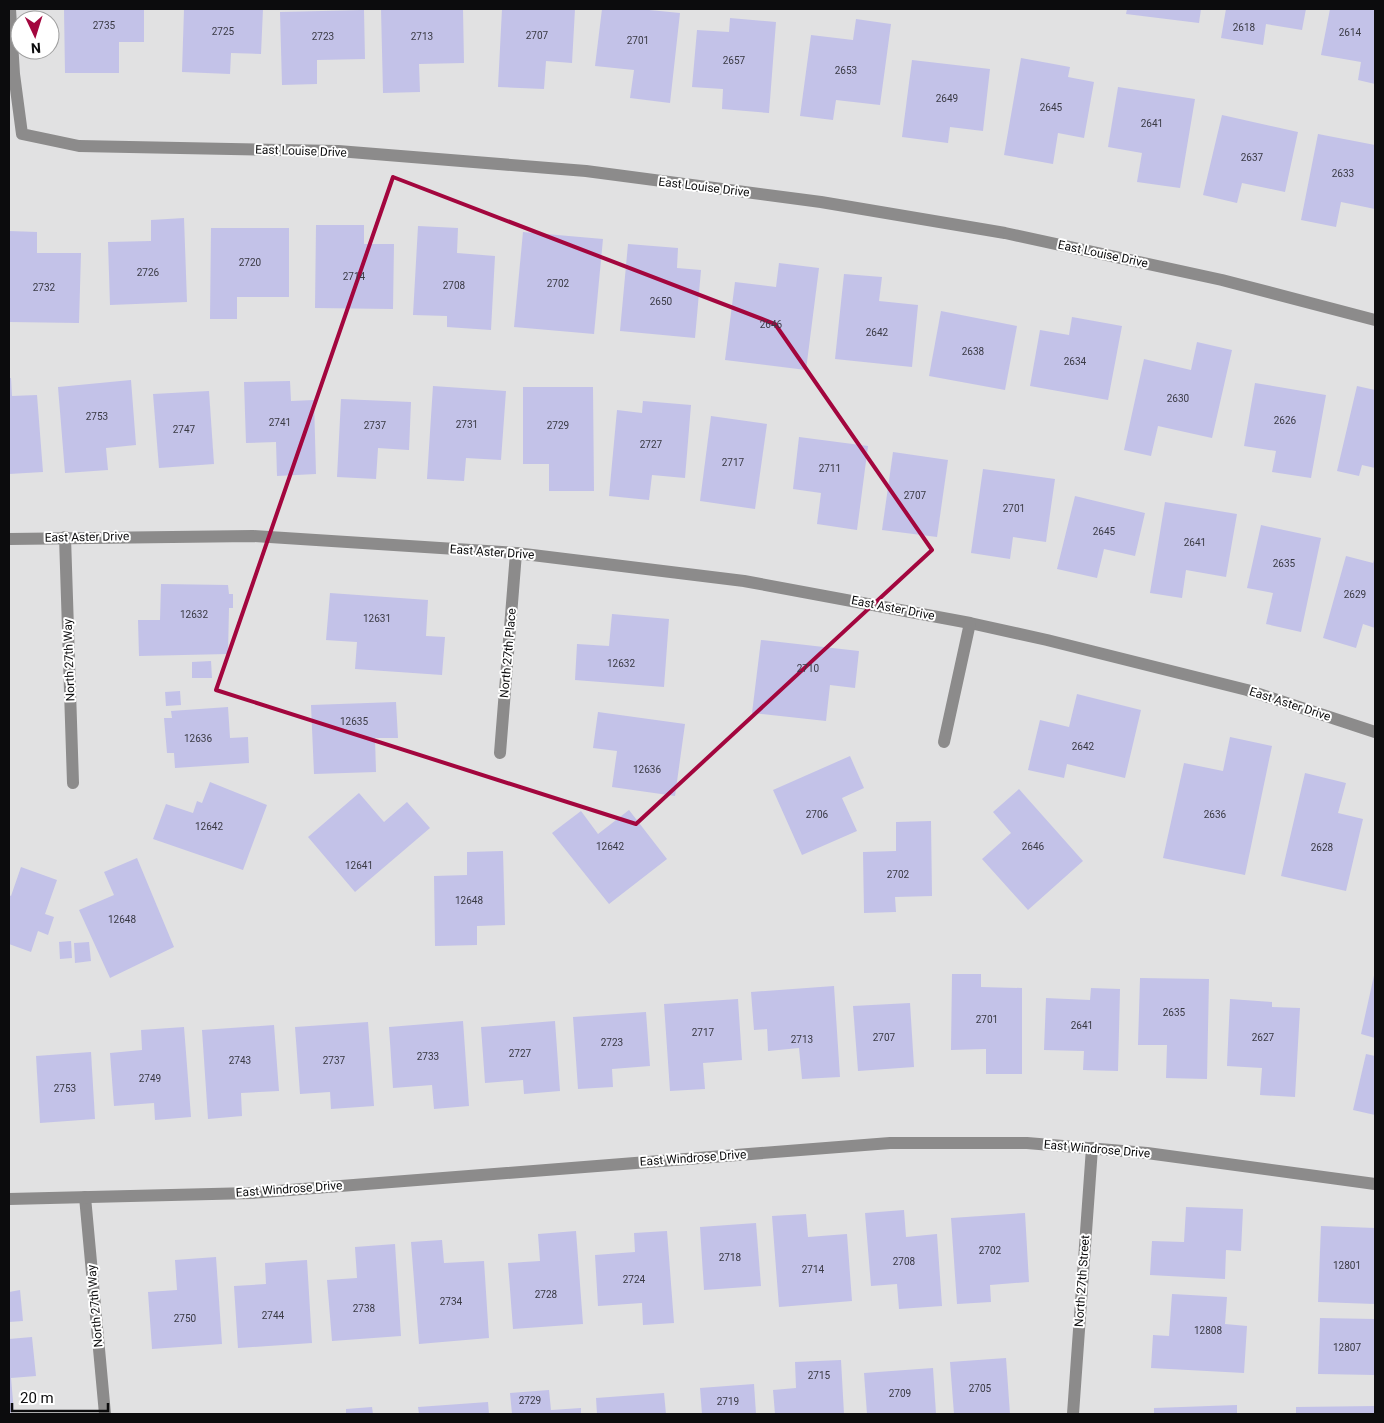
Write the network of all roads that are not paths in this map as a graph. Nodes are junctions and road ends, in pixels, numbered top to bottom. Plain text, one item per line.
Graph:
1 (10, 9) edge
2 (1375, 320) edge
3 (65, 537) junction
4 (9, 539) edge
5 (516, 553) junction
6 (970, 623) junction
7 (1375, 732) edge
8 (944, 742) dead end
9 (500, 753) dead end
10 (73, 783) dead end
11 (1092, 1148) junction
12 (1375, 1184) edge
13 (85, 1197) junction
14 (9, 1199) edge
15 (105, 1414) edge
16 (1073, 1414) edge

1 - 2 street, East Louise Drive
3 - 4 street, East Aster Drive
3 - 5 street, East Aster Drive
3 - 10 street, North 27th Way
5 - 6 street, East Aster Drive
5 - 9 street, North 27th Place
6 - 7 street, East Aster Drive
6 - 8 street
11 - 12 street, East Windrose Drive
11 - 13 street, East Windrose Drive
11 - 16 street, North 27th Street
13 - 14 street, East Windrose Drive
13 - 15 street, North 27th Way

